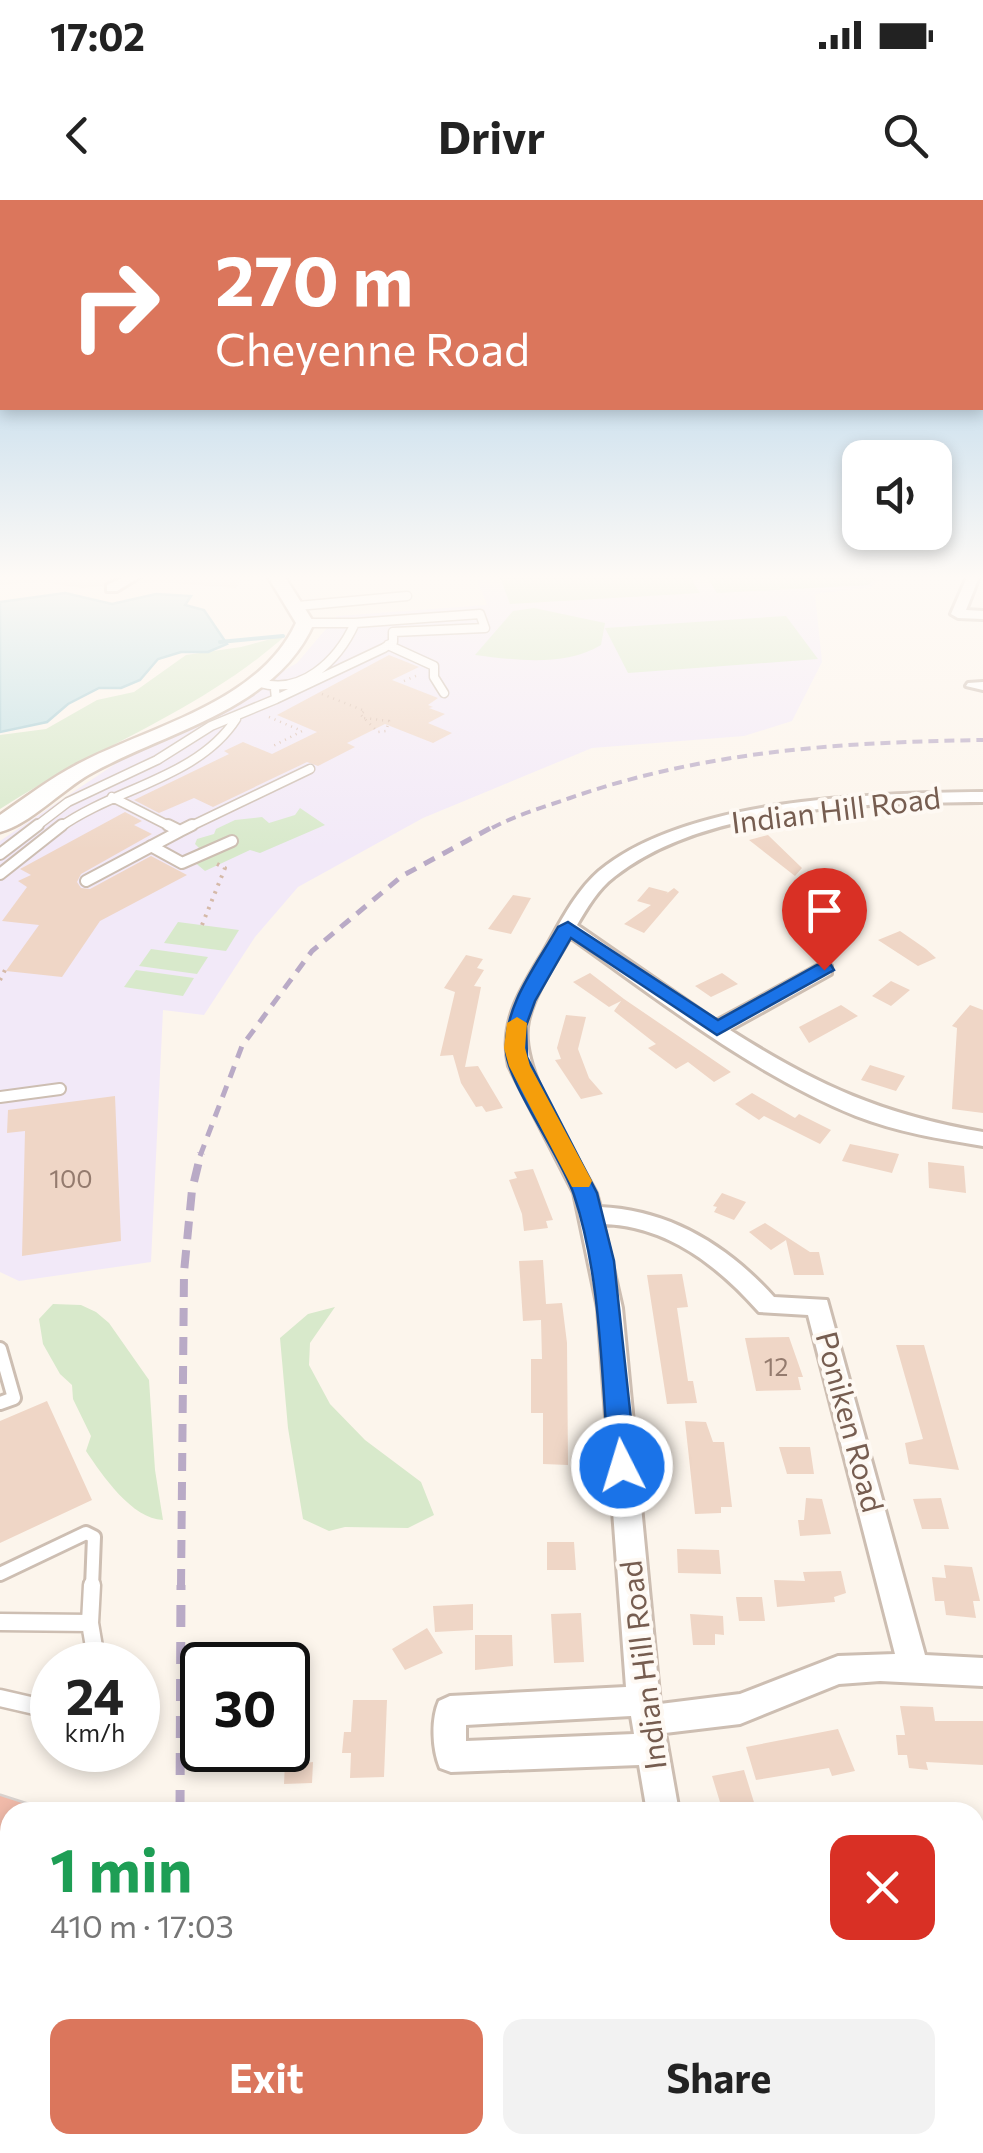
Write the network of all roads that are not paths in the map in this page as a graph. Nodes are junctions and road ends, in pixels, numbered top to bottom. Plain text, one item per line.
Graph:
1 (283, 668) edge
2 (316, 668) edge
3 (342, 668) edge
4 (434, 668) edge
5 (270, 690) junction
6 (444, 693) dead end
7 (237, 718) junction
8 (256, 726) dead end
9 (310, 770) dead end
10 (112, 797) junction
11 (983, 797) edge
12 (0, 825) edge
13 (180, 831) junction
14 (232, 841) dead end
15 (151, 846) junction
16 (0, 854) edge
17 (0, 874) edge
18 (86, 881) dead end
19 (568, 927) junction
20 (824, 970) dead end
21 (717, 1028) junction
22 (60, 1089) dead end
23 (0, 1097) edge
24 (983, 1139) edge
25 (592, 1214) junction
26 (0, 1349) edge
27 (0, 1403) edge
28 (0, 1574) edge
29 (0, 1622) edge
30 (90, 1624) junction
31 (93, 1642) edge
32 (914, 1669) junction
33 (983, 1672) edge
34 (0, 1698) edge
35 (30, 1705) edge
36 (648, 1723) junction
37 (661, 1802) edge

1 - 5 main road
2 - 5 lane
3 - 5 lane
4 - 6 lane
5 - 7 lane
5 - 12 main road
7 - 8 lane
7 - 10 lane
7 - 16 lane
9 - 13 lane
10 - 13 lane
10 - 17 lane
11 - 19 street, Indian Hill Road
13 - 15 lane
14 - 15 lane
15 - 18 lane
19 - 21 street
19 - 25 street, Indian Hill Road
20 - 21 street
21 - 24 street
22 - 23 lane
25 - 32 street, Poniken Road
25 - 36 street, Indian Hill Road
26 - 27 lane
28 - 30 lane
29 - 30 lane
30 - 31 lane
32 - 33 street
32 - 36 street
34 - 35 lane
36 - 36 street
36 - 37 street, Indian Hill Road

